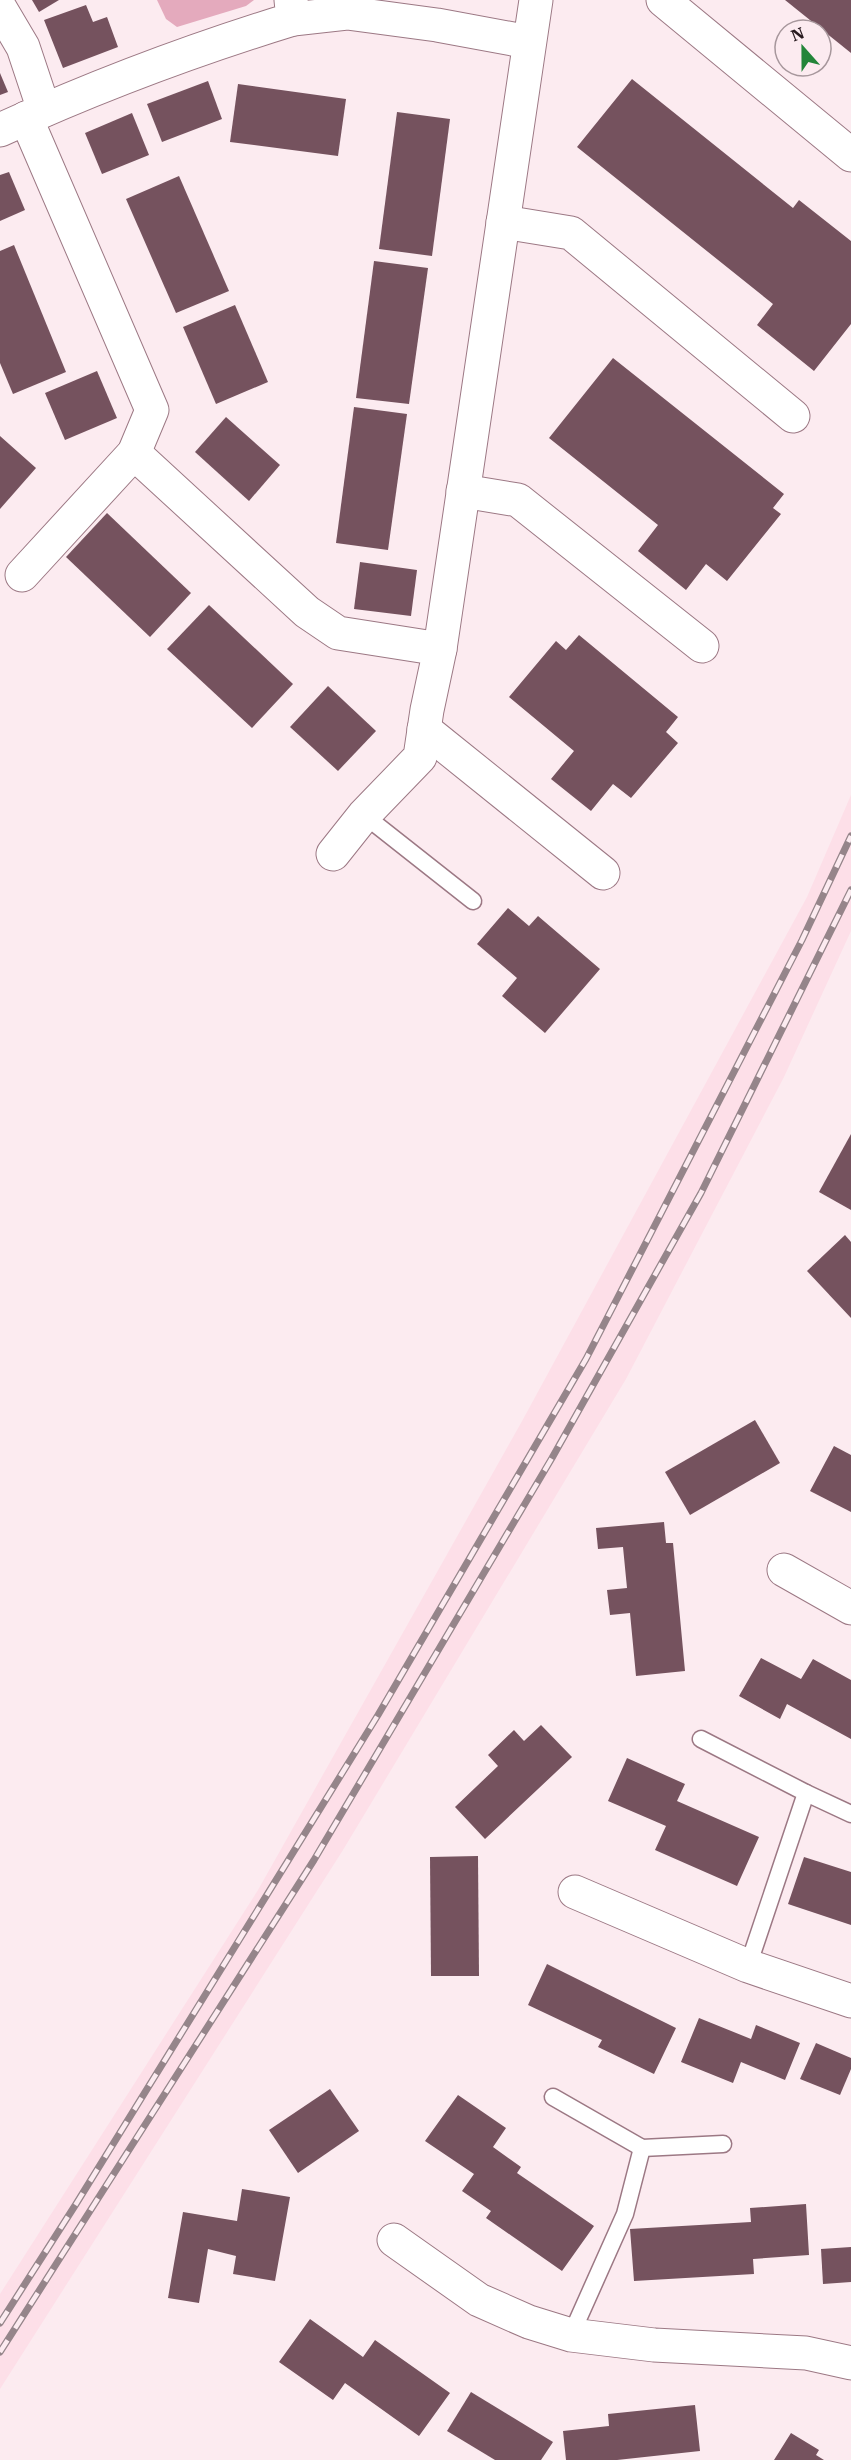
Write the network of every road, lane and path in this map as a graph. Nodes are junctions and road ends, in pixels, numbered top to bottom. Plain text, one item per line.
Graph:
1 (536, 0) edge
2 (663, 0) edge
3 (0, 8) edge
4 (292, 10) edge
5 (529, 42) junction
6 (23, 119) edge
7 (851, 154) edge
8 (502, 222) junction
9 (793, 416) dead end
10 (134, 453) junction
11 (463, 491) junction
12 (22, 575) dead end
13 (702, 646) dead end
14 (440, 649) junction
15 (424, 729) junction
16 (364, 816) junction
17 (333, 854) dead end
18 (603, 873) dead end
19 (472, 901) dead end
20 (784, 1570) dead end
21 (851, 1608) edge
22 (701, 1739) dead end
23 (806, 1793) junction
24 (851, 1814) edge
25 (575, 1892) dead end
26 (748, 1966) junction
27 (851, 2001) edge
28 (553, 2097) dead end
29 (723, 2144) dead end
30 (642, 2148) junction
31 (394, 2240) dead end
32 (571, 2335) junction
33 (851, 2363) edge

1 - 5 street
2 - 7 street
3 - 6 street
4 - 5 street
4 - 6 street
5 - 8 street
6 - 10 street
8 - 9 street
8 - 11 street
10 - 12 street
10 - 14 street
11 - 13 street
11 - 14 street
14 - 15 street
15 - 16 street
15 - 18 street
16 - 17 street
16 - 19 lane
20 - 21 street
22 - 23 lane
23 - 24 lane
23 - 26 lane
25 - 26 street
26 - 27 street
28 - 30 lane
29 - 30 lane
30 - 32 lane
31 - 32 street
32 - 33 street

